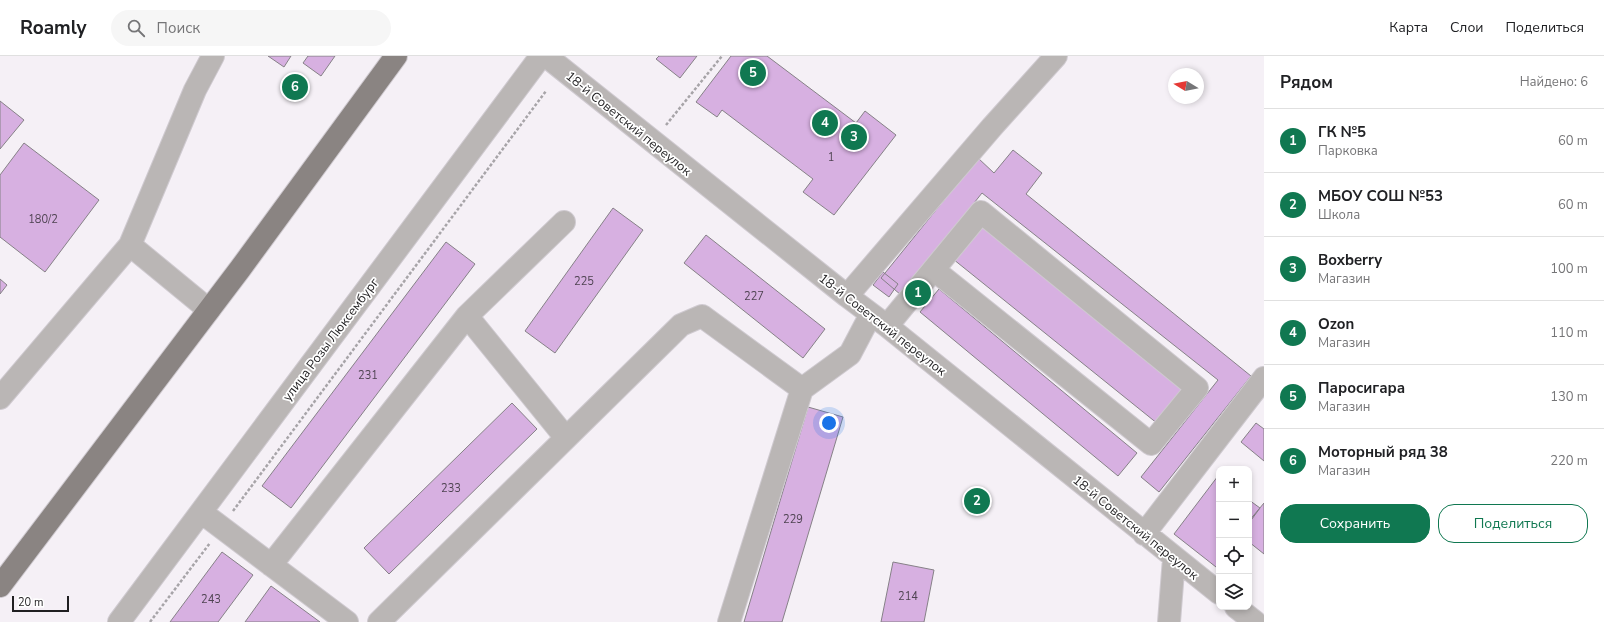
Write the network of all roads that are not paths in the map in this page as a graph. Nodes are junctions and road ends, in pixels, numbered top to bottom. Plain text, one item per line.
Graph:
1 (213, 56) edge
2 (396, 56) edge
3 (541, 56) edge
4 (546, 56) edge
5 (1056, 56) edge
6 (564, 222) dead end
7 (130, 245) junction
8 (934, 270) junction
9 (847, 296) junction
10 (209, 310) junction
11 (467, 316) junction
12 (879, 320) junction
13 (1264, 378) edge
14 (802, 389) junction
15 (0, 398) edge
16 (566, 438) junction
17 (201, 512) junction
18 (1144, 534) junction
19 (1174, 558) junction
20 (271, 565) junction
21 (0, 586) edge
22 (1216, 591) edge
23 (1240, 610) edge
24 (119, 622) edge
25 (347, 622) edge
26 (379, 622) edge
27 (729, 622) edge
28 (1169, 622) edge
29 (1255, 622) edge

1 - 7 street
2 - 10 main road
3 - 17 street, улица Розы Люксембург
4 - 9 street, 18-й Советский переулок
5 - 9 street
6 - 11 street
7 - 10 street
7 - 15 street
8 - 8 street
8 - 12 street
9 - 12 street, 18-й Советский переулок
10 - 21 main road
11 - 16 street
11 - 20 street
12 - 14 street
12 - 18 street, 18-й Советский переулок
13 - 18 street
14 - 16 street
14 - 27 street
16 - 26 street
17 - 20 street
17 - 24 street, улица Розы Люксембург
18 - 19 street, 18-й Советский переулок
19 - 22 street, 18-й Советский переулок
19 - 28 street
20 - 25 street
23 - 29 street

